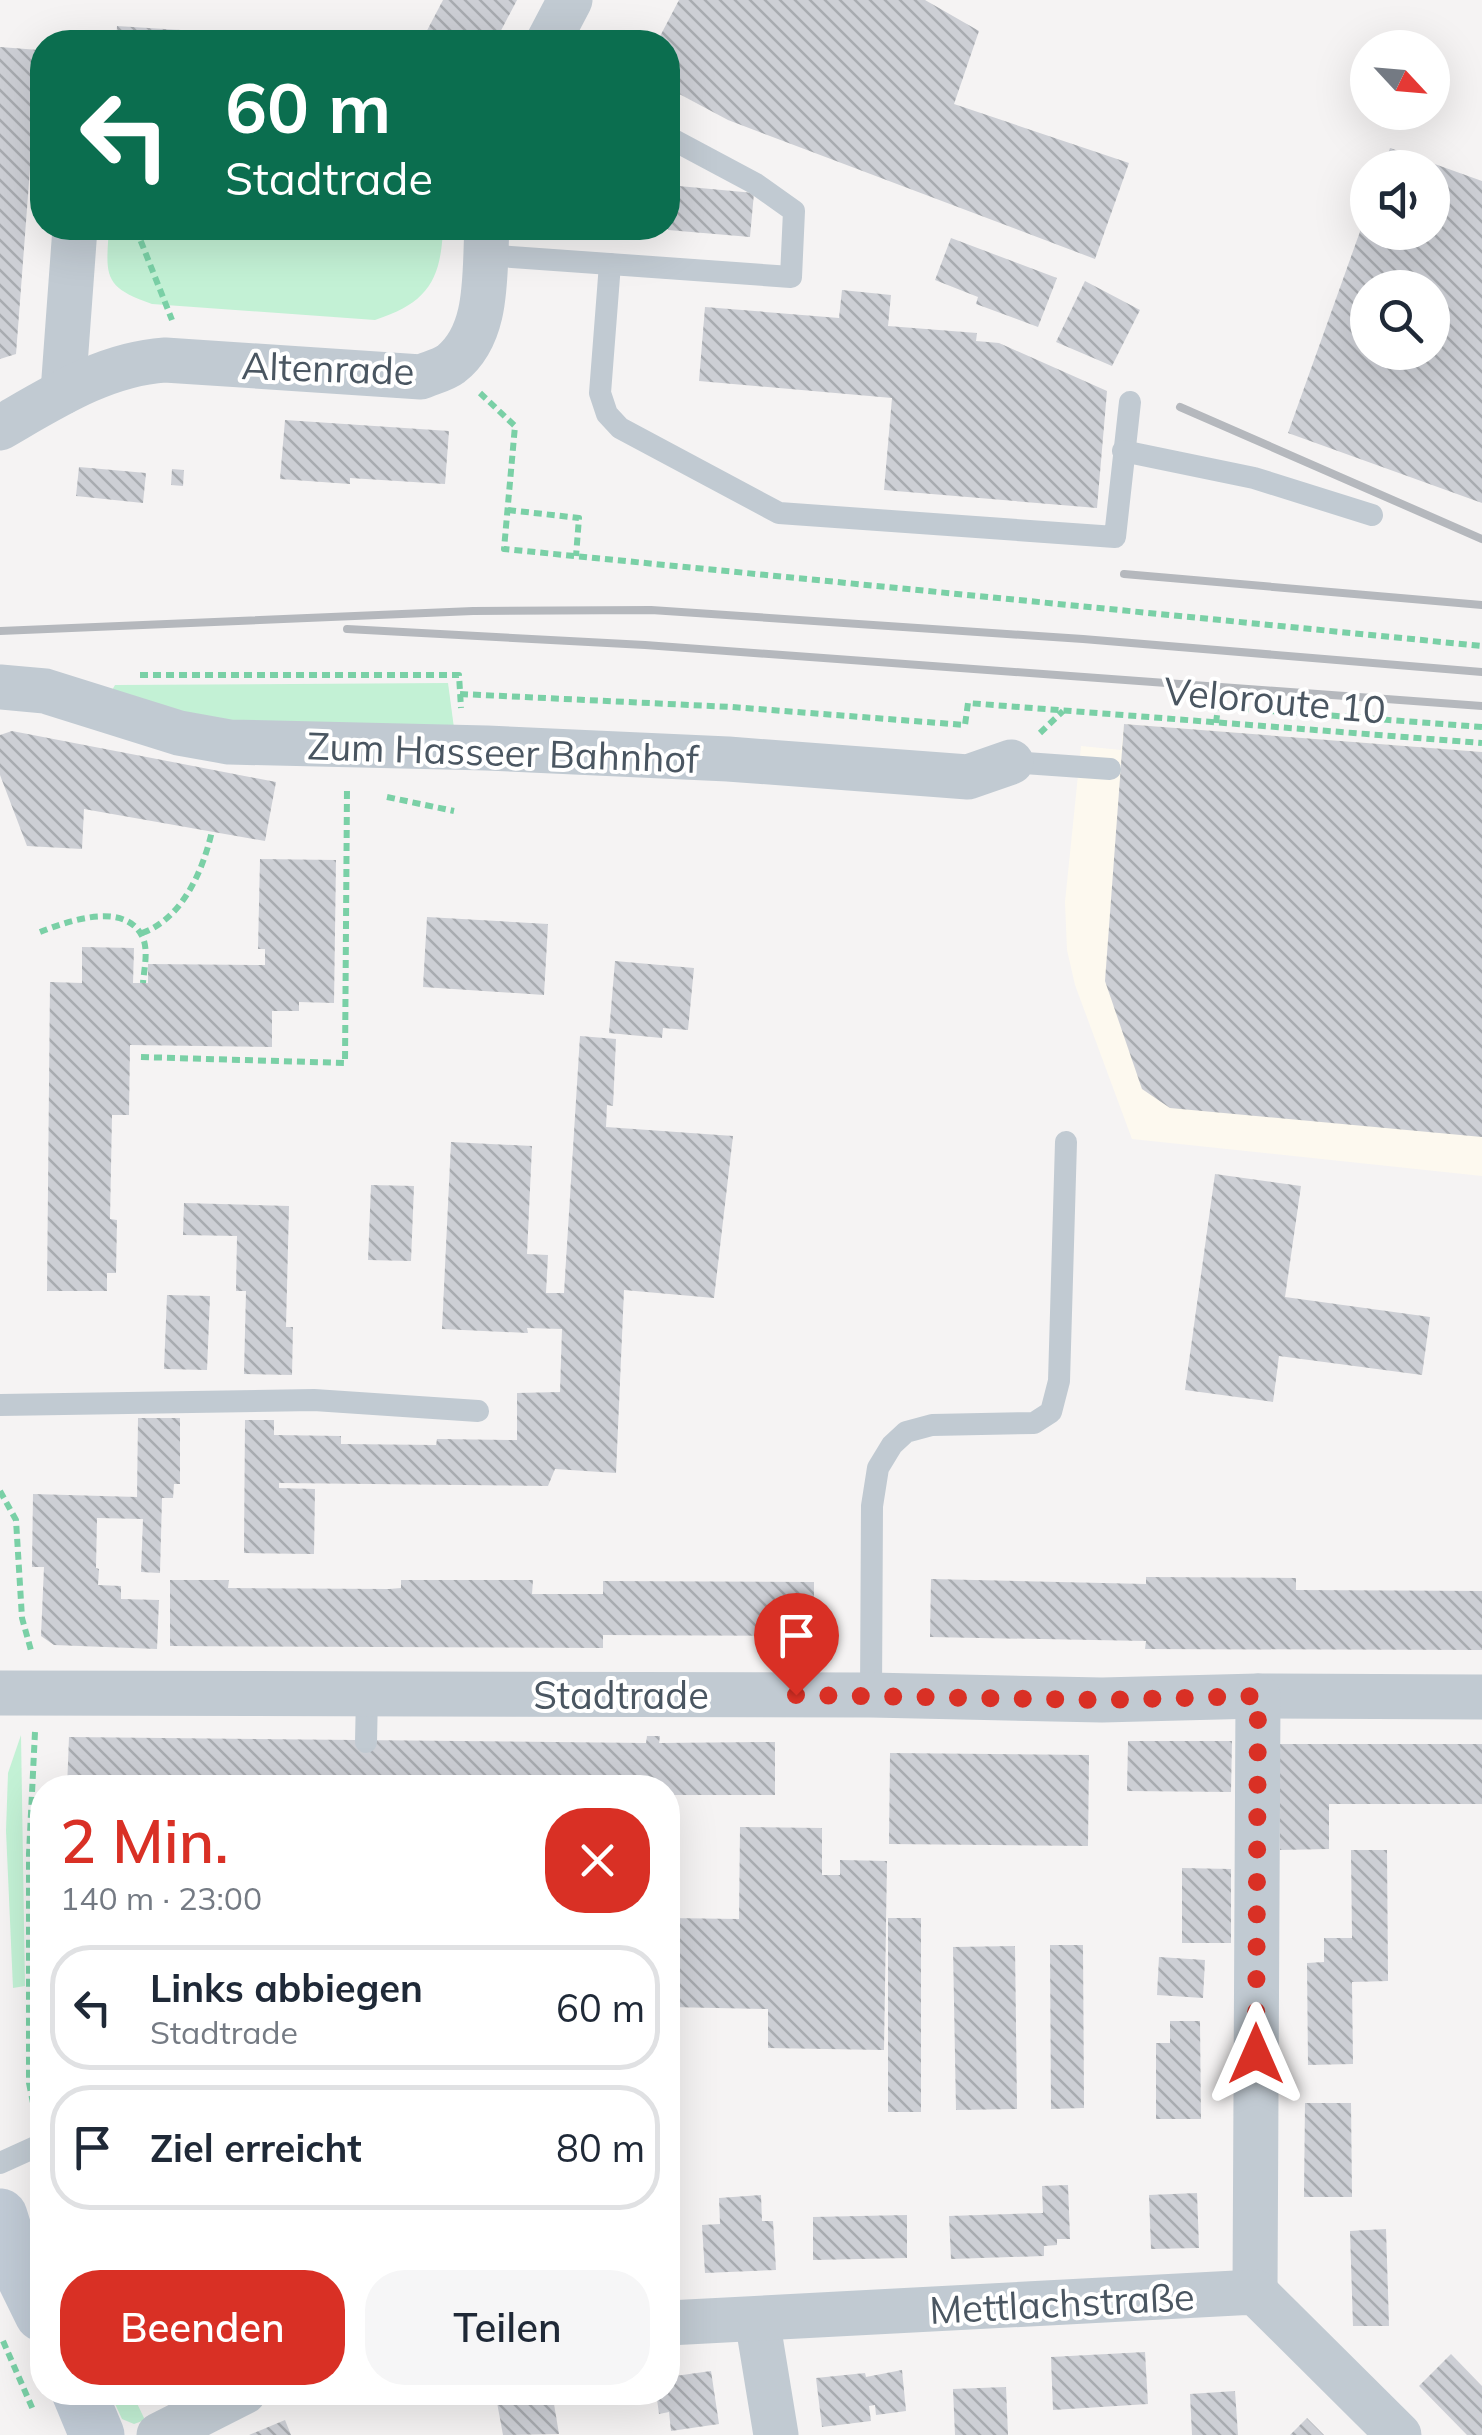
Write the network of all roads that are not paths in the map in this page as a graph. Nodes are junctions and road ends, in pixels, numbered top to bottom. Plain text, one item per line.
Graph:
1 (570, 0) edge
2 (554, 30) edge
3 (680, 143) edge
4 (73, 240) edge
5 (486, 241) edge
6 (610, 264) junction
7 (62, 392) junction
8 (1130, 402) dead end
9 (0, 428) edge
10 (1123, 451) junction
11 (1372, 515) dead end
12 (0, 688) edge
13 (1011, 762) joint
14 (1110, 769) dead end
15 (1066, 1142) dead end
16 (0, 1405) edge
17 (478, 1411) dead end
18 (17, 1693) edge
19 (367, 1694) junction
20 (870, 1695) junction
21 (1258, 1696) junction
22 (1482, 1697) edge
23 (366, 1742) dead end
24 (30, 2149) edge
25 (0, 2163) edge
26 (0, 2216) edge
27 (30, 2290) edge
28 (1255, 2292) junction
29 (757, 2319) junction
30 (680, 2322) edge
31 (58, 2405) edge
32 (218, 2405) edge
33 (96, 2435) edge
34 (159, 2435) edge
35 (776, 2435) edge
36 (1399, 2435) edge

1 - 2 street
3 - 6 lane
4 - 7 street
5 - 6 lane
5 - 7 street, Altenrade
6 - 10 lane
7 - 9 street, Altenrade
8 - 10 lane
10 - 11 lane
12 - 13 street, Zum Hasseer Bahnhof
13 - 14 lane
15 - 20 lane
16 - 17 lane
18 - 19 street, Stadtrade
19 - 20 street, Stadtrade
19 - 23 lane
20 - 21 street, Stadtrade
21 - 22 street, Stadtrade
21 - 28 street
24 - 25 lane
26 - 27 street
28 - 29 street, Mettlachstraße
28 - 36 street
29 - 30 street, Mettlachstraße
29 - 35 street
31 - 33 street
32 - 34 street

